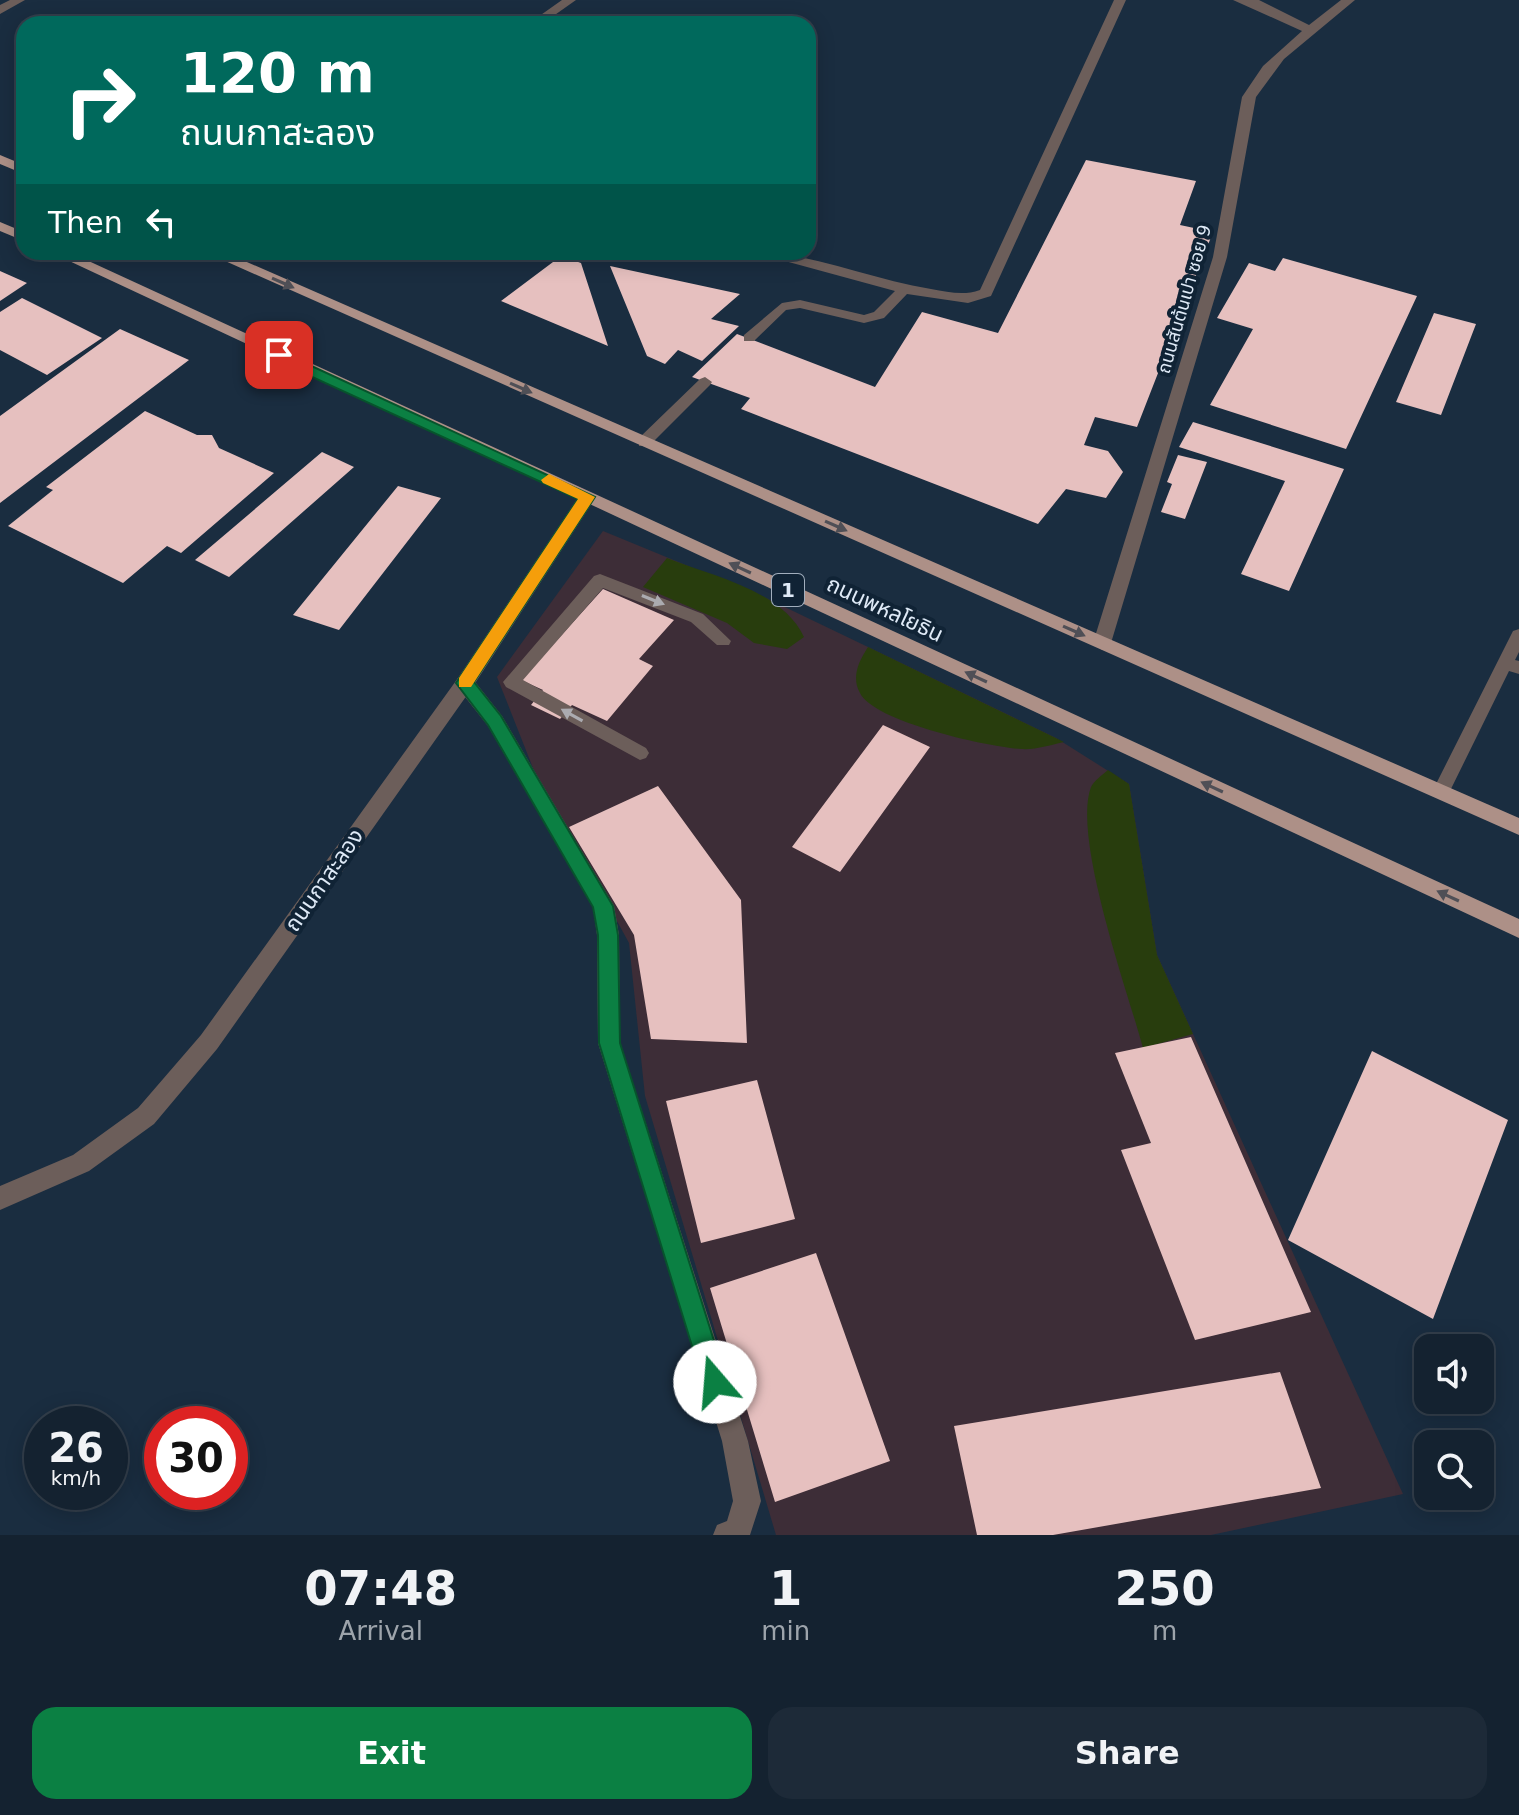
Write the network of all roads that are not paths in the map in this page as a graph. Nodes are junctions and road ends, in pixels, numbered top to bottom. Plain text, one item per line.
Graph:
1 (19, 0) edge
2 (570, 0) edge
3 (1120, 0) edge
4 (1239, 0) edge
5 (1349, 0) edge
6 (0, 10) edge
7 (546, 16) edge
8 (1312, 31) junction
9 (74, 260) edge
10 (230, 260) edge
11 (790, 260) edge
12 (904, 289) junction
13 (749, 338) dead end
14 (705, 382) dead end
15 (644, 442) junction
16 (587, 497) junction
17 (1519, 635) edge
18 (723, 641) dead end
19 (1102, 643) junction
20 (1512, 666) edge
21 (465, 683) junction
22 (640, 753) dead end
23 (1441, 792) junction
24 (1519, 827) edge
25 (1519, 929) edge
26 (0, 1198) edge
27 (727, 1535) edge

1 - 6 street
2 - 7 street
3 - 12 lane
4 - 8 street
5 - 8 street, ถนนสันต้นเปา ซอย 9
8 - 19 street, ถนนสันต้นเปา ซอย 9
9 - 16 main road, ถนนพหลโยธิน / 1
10 -> 15 main road
11 - 12 lane
12 - 13 lane
14 - 15 lane
15 -> 19 main road
16 - 21 street, ถนนกาสะลอง
25 -> 16 main road, ถนนพหลโยธิน / 1
17 - 20 lane
22 -> 18 lane
19 - 23 main road
20 - 23 lane
21 - 26 street, ถนนกาสะลอง
21 - 27 street
23 - 24 main road

